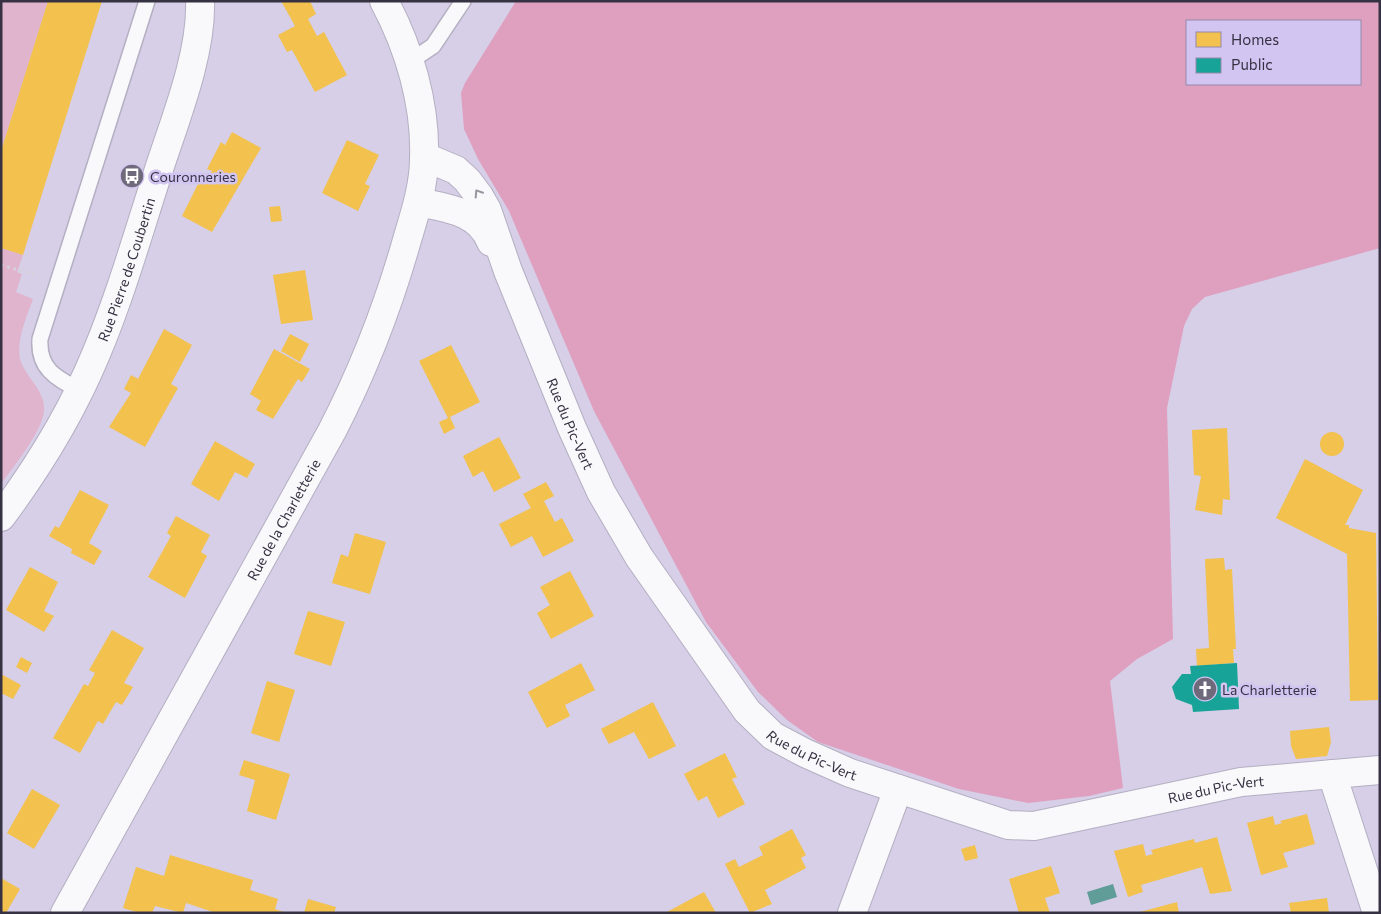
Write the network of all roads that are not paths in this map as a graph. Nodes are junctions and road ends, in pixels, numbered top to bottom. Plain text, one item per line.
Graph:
1 (147, 1) edge
2 (200, 1) edge
3 (384, 1) edge
4 (463, 1) edge
5 (409, 62) junction
6 (424, 157) junction
7 (418, 202) junction
8 (508, 271) junction
9 (80, 390) junction
10 (1, 518) edge
11 (1380, 770) edge
12 (1332, 774) junction
13 (898, 789) junction
14 (65, 913) edge
15 (852, 913) edge
16 (1377, 913) edge

1 - 9 lane
2 - 9 street, Rue Pierre de Coubertin
3 - 5 street, Rue de la Charletterie
4 - 5 lane
5 - 6 street, Rue de la Charletterie
6 - 7 street, Rue de la Charletterie
8 -> 6 street, Rue du Pic-Vert
7 - 8 street, Rue du Pic-Vert
7 - 14 street, Rue de la Charletterie
8 - 13 street, Rue du Pic-Vert
9 - 10 street, Rue Pierre de Coubertin
11 - 12 street, Rue du Pic-Vert
12 - 13 street, Rue du Pic-Vert
12 - 16 street
13 - 15 street

